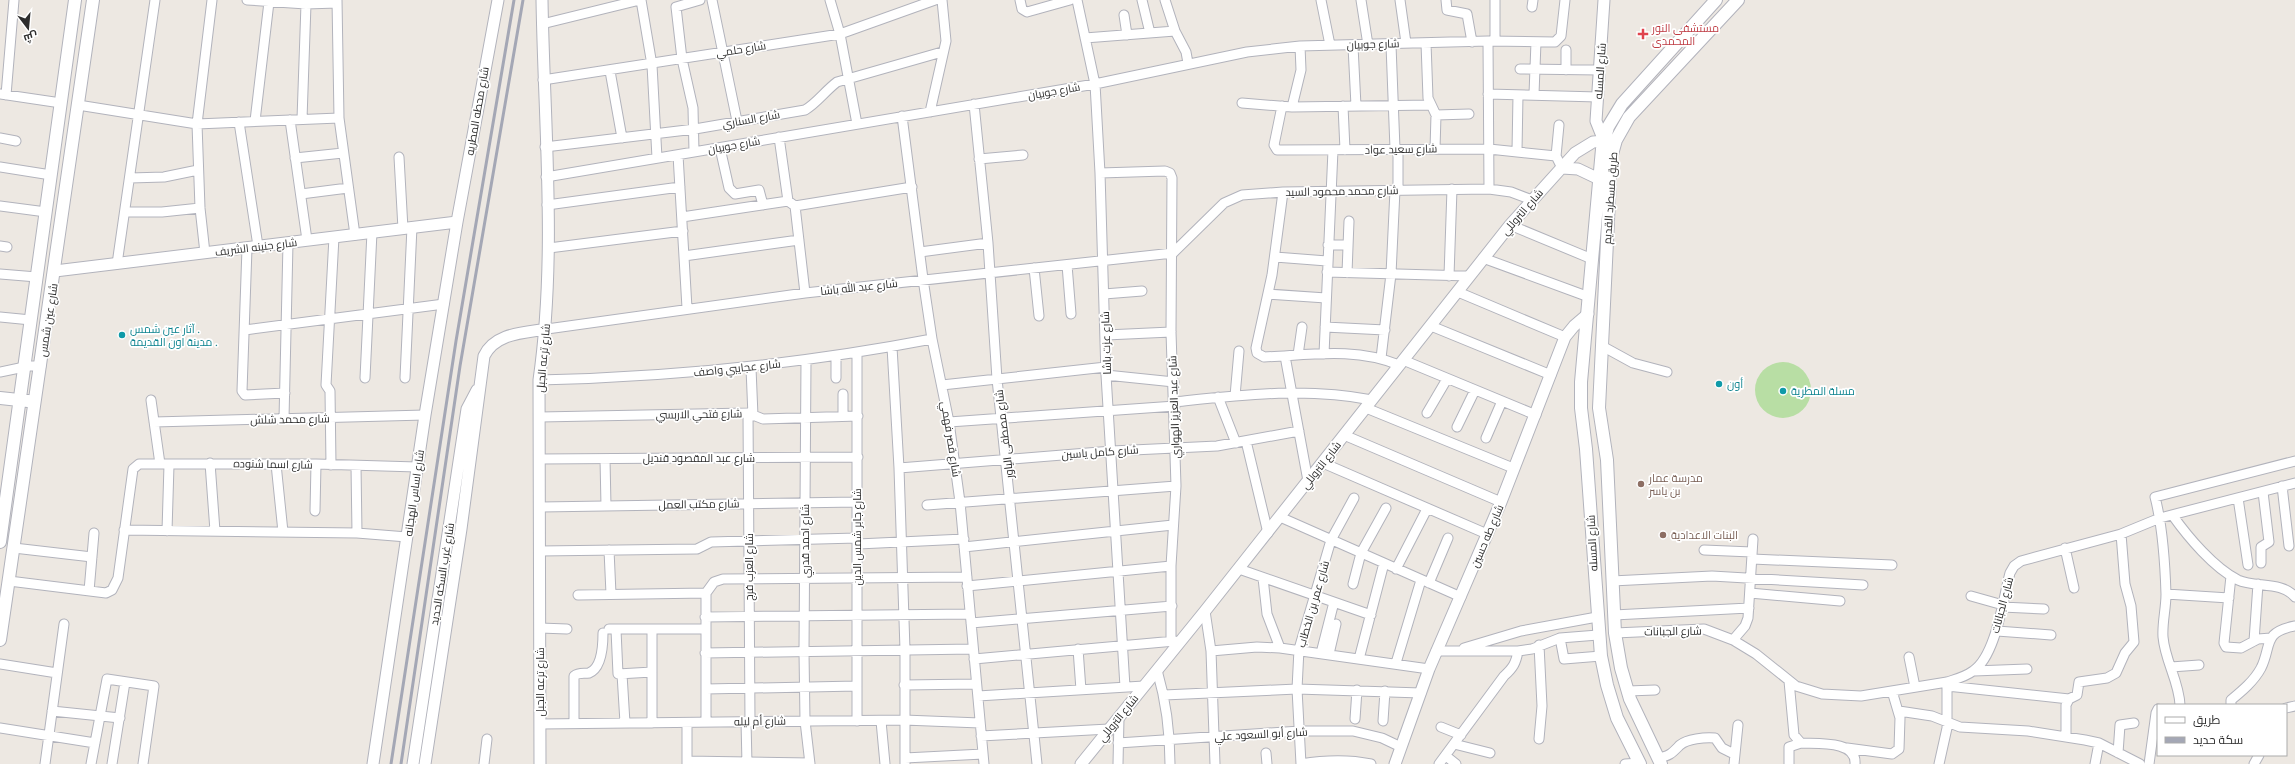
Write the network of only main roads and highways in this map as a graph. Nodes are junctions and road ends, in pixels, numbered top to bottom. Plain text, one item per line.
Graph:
1 (75, 0) edge
2 (93, 0) edge
3 (1716, 0) edge
4 (1738, 0) edge
5 (1588, 314) joint
6 (1602, 346) joint
7 (0, 398) edge
8 (20, 400) junction
9 (35, 402) junction
10 (1, 529) edge
11 (0, 542) edge
12 (0, 640) edge
13 (1641, 726) junction
14 (1625, 734) junction
15 (1651, 744) junction
16 (1639, 761) edge
17 (1659, 761) edge

1 - 8 main road, شارع عين شمس
2 - 9 main road, شارع عين شمس
3 - 5 main road, طريق مسطرد القديم
4 - 6 main road, طريق مسطرد القديم
5 - 14 main road, شارع المسله
6 - 13 main road, شارع المسله
7 - 8 main road
8 - 9 main road
8 - 10 main road, شارع عين شمس
9 - 12 main road, شارع عين شمس
10 - 11 main road, شارع عين شمس
13 - 14 main road
13 - 15 main road, شارع المسله
14 - 16 main road, شارع المسله
15 - 16 main road
15 - 17 main road, شارع المسله

